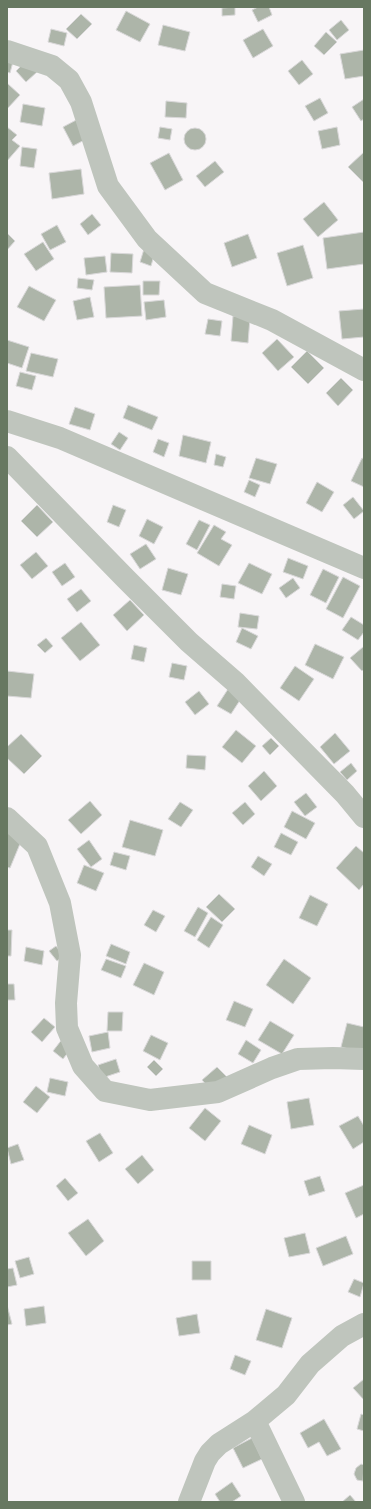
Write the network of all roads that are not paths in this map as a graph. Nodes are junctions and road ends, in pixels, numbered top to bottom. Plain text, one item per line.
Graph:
1 (7, 51) edge
2 (364, 370) edge
3 (7, 421) edge
4 (7, 456) edge
5 (364, 568) edge
6 (364, 817) edge
7 (7, 818) edge
8 (364, 1059) edge
9 (364, 1324) edge
10 (255, 1421) junction
11 (189, 1502) edge
12 (294, 1502) edge

1 - 2 street
3 - 5 street
4 - 6 street
7 - 8 street
9 - 10 street
10 - 11 street
10 - 12 street

